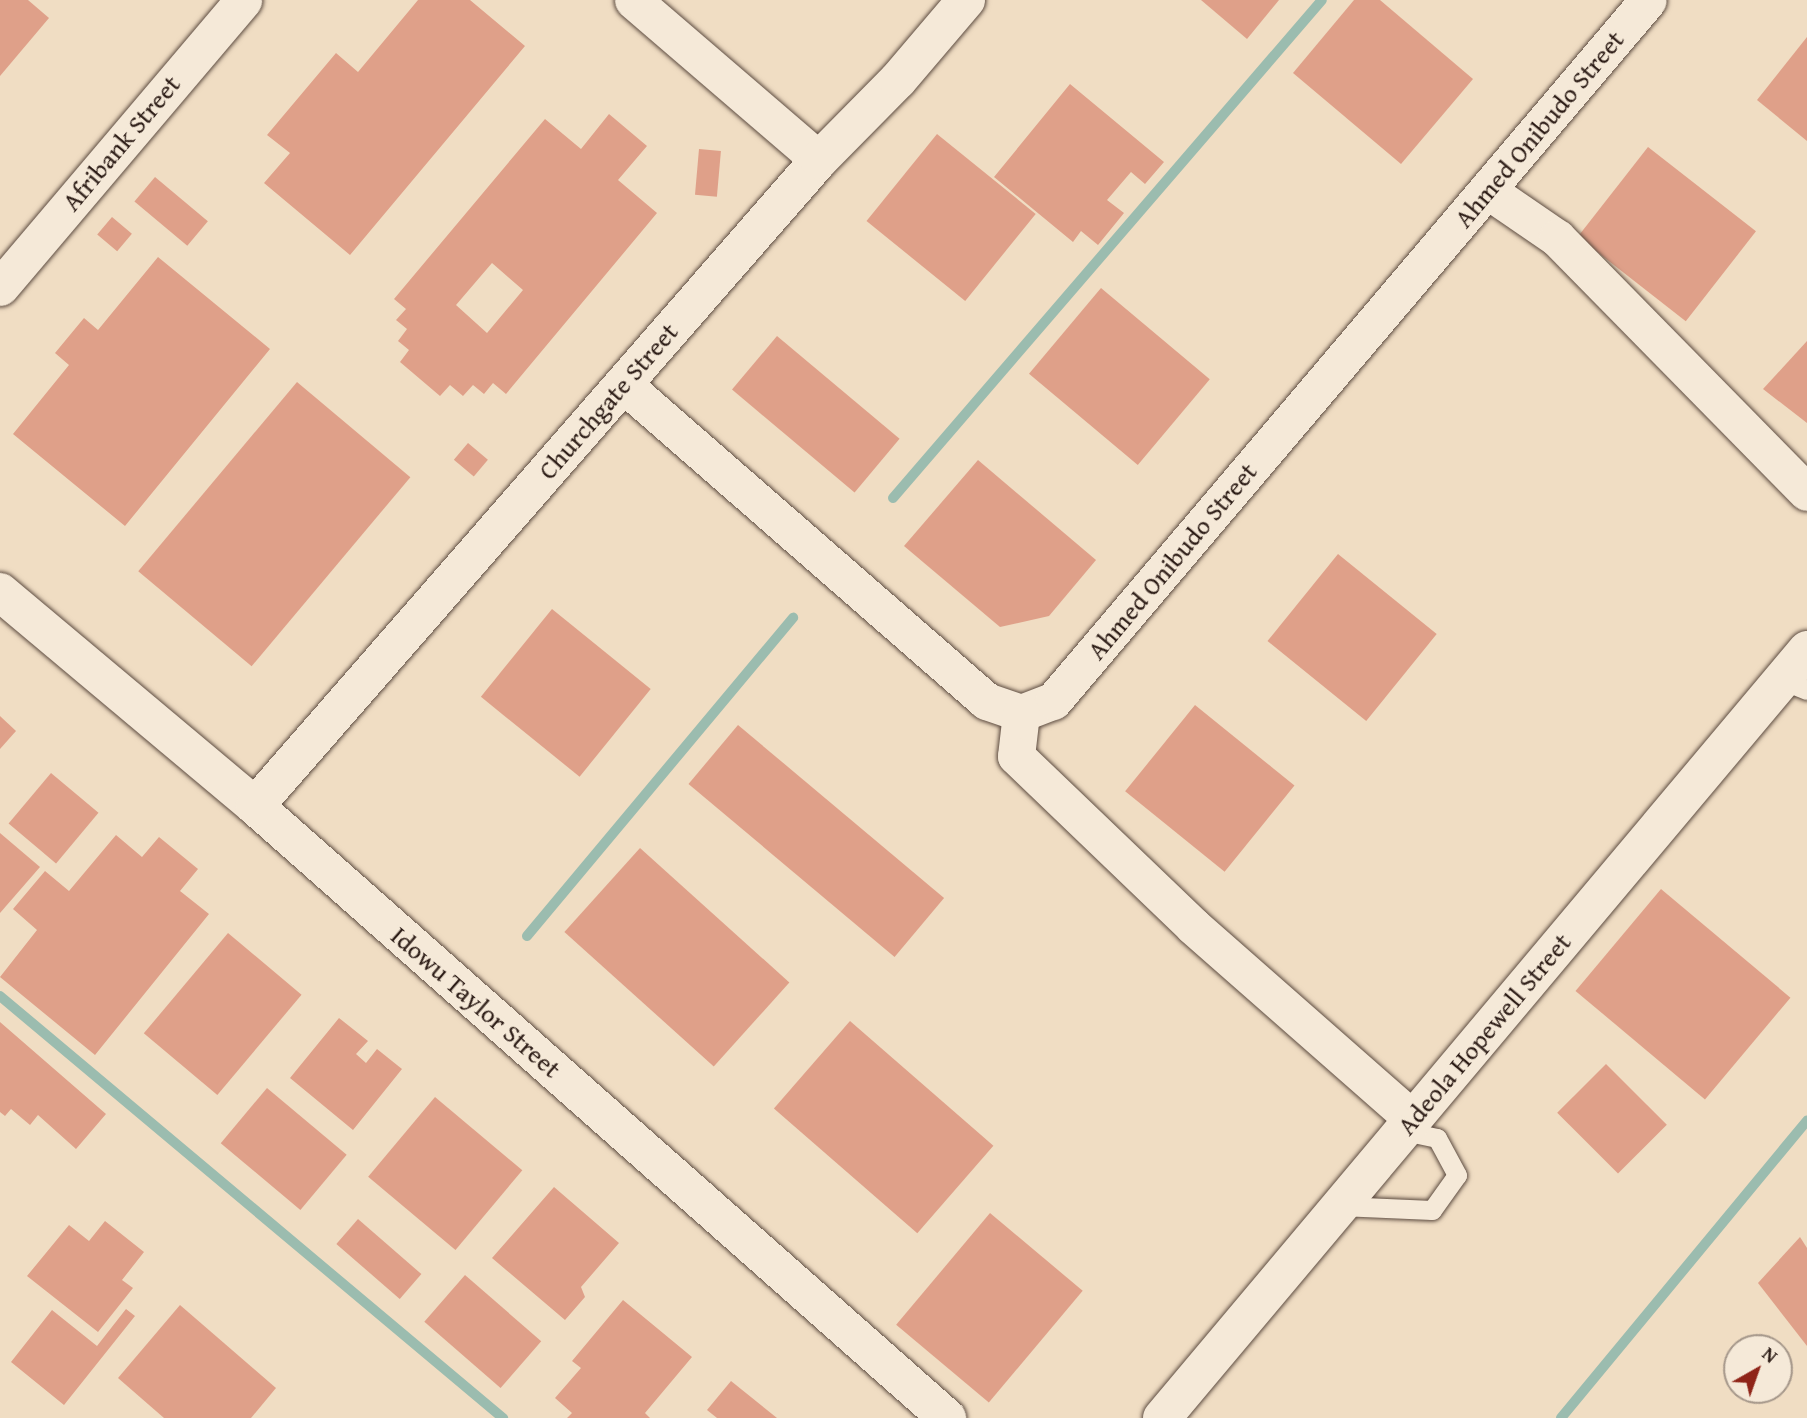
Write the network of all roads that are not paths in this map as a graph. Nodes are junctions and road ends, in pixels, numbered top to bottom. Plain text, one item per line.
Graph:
1 (243, 0) edge
2 (633, 0) edge
3 (966, 0) edge
4 (1648, 0) edge
5 (819, 160) junction
6 (1487, 190) junction
7 (0, 287) edge
8 (623, 384) junction
9 (1807, 492) edge
10 (0, 592) edge
11 (1807, 650) edge
12 (1795, 685) edge
13 (1021, 713) junction
14 (255, 806) junction
15 (1408, 1125) junction
16 (1340, 1206) junction
17 (947, 1418) edge
18 (1161, 1418) edge

1 - 7 street, Afribank Street
2 - 5 street
3 - 5 street, Churchgate Street
4 - 6 street, Ahmed Onibudo Street
5 - 8 street, Churchgate Street
6 - 9 street
6 - 13 street, Ahmed Onibudo Street
8 - 13 street
8 - 14 street, Churchgate Street
10 - 14 street, Idowu Taylor Street
11 - 12 street, Adeola Hopewell Street
12 - 15 street, Adeola Hopewell Street
13 - 15 street
14 - 17 street, Idowu Taylor Street
15 - 16 street, Adeola Hopewell Street
15 - 16 lane
16 - 18 street, Adeola Hopewell Street

